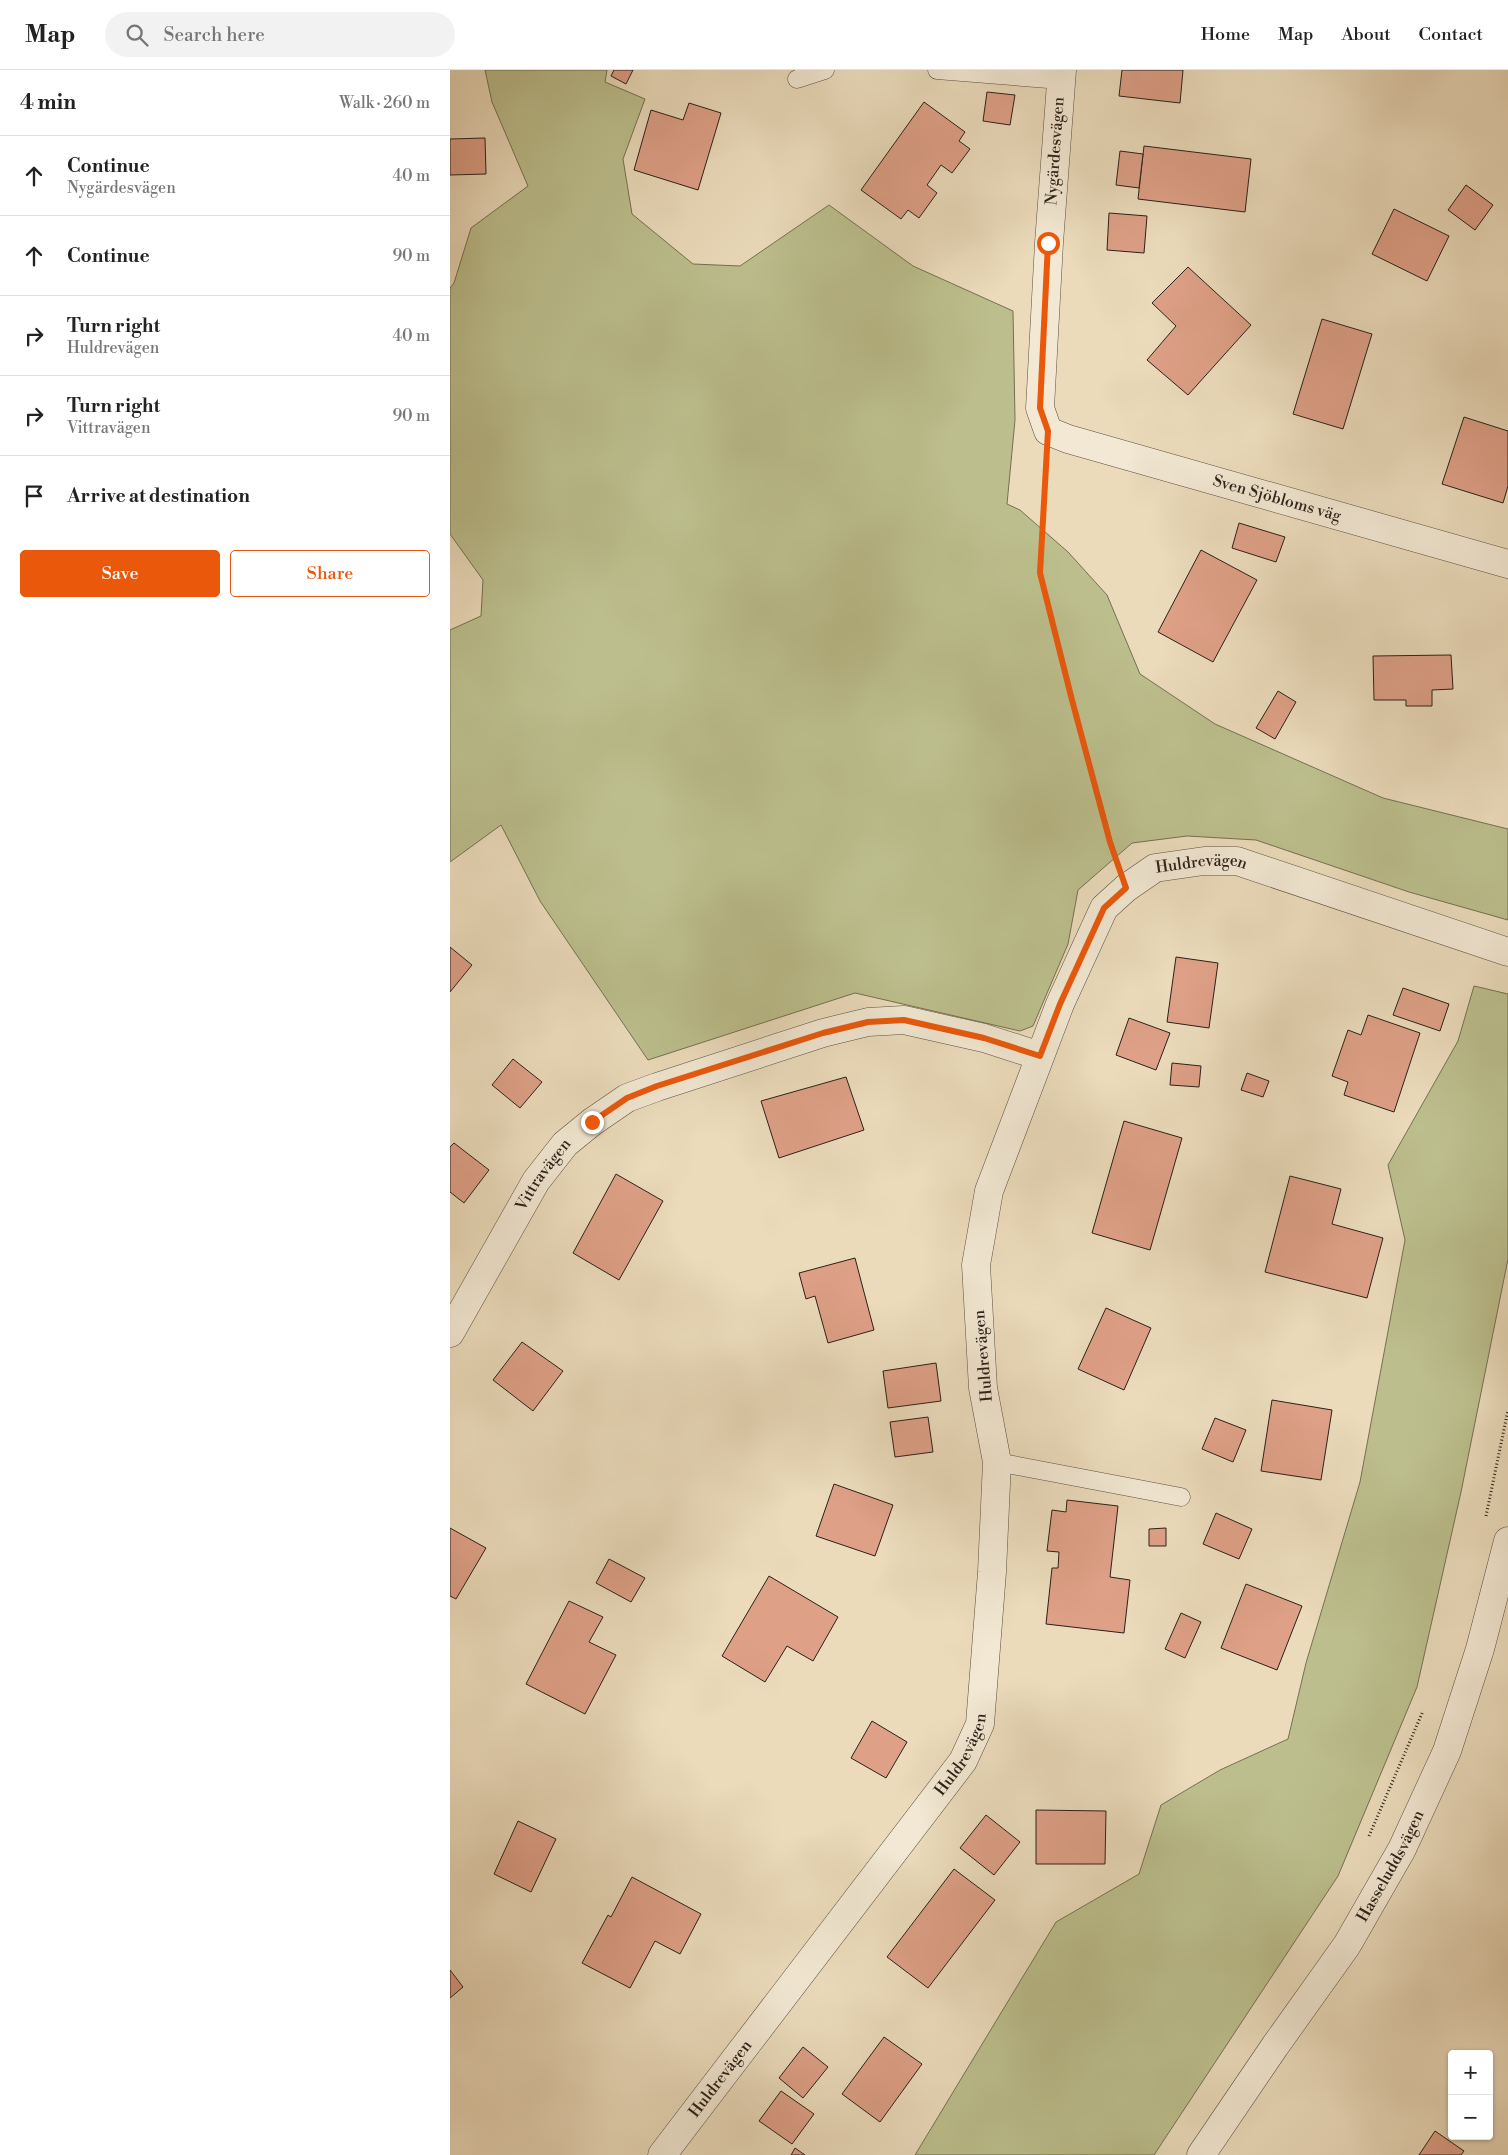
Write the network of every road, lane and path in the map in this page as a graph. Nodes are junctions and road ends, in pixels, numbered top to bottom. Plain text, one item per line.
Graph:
1 (825, 70) edge
2 (937, 70) edge
3 (1061, 75) edge
4 (797, 78) dead end
5 (1048, 431) junction
6 (1508, 564) edge
7 (1126, 888) junction
8 (1508, 952) edge
9 (1040, 1056) junction
10 (450, 1333) edge
11 (1508, 1410) edge
12 (997, 1462) junction
13 (1181, 1497) dead end
14 (1484, 1526) dead end
15 (1508, 1541) edge
16 (1503, 1585) edge
17 (1424, 1708) dead end
18 (1367, 1841) dead end
19 (662, 2155) edge
20 (1202, 2155) edge

1 - 4 lane
2 - 3 lane, Nygärdesvägen
3 - 5 street, Nygärdesvägen
5 - 6 street, Sven Sjöbloms väg
5 - 7 path
7 - 8 street, Huldrevägen
7 - 9 street, Huldrevägen
9 - 10 street, Vittravägen
9 - 12 street, Huldrevägen
11 - 14 path
12 - 13 lane
12 - 19 street, Huldrevägen
15 - 16 street, Hasseluddsvägen
16 - 20 street, Hasseluddsvägen
17 - 18 path

